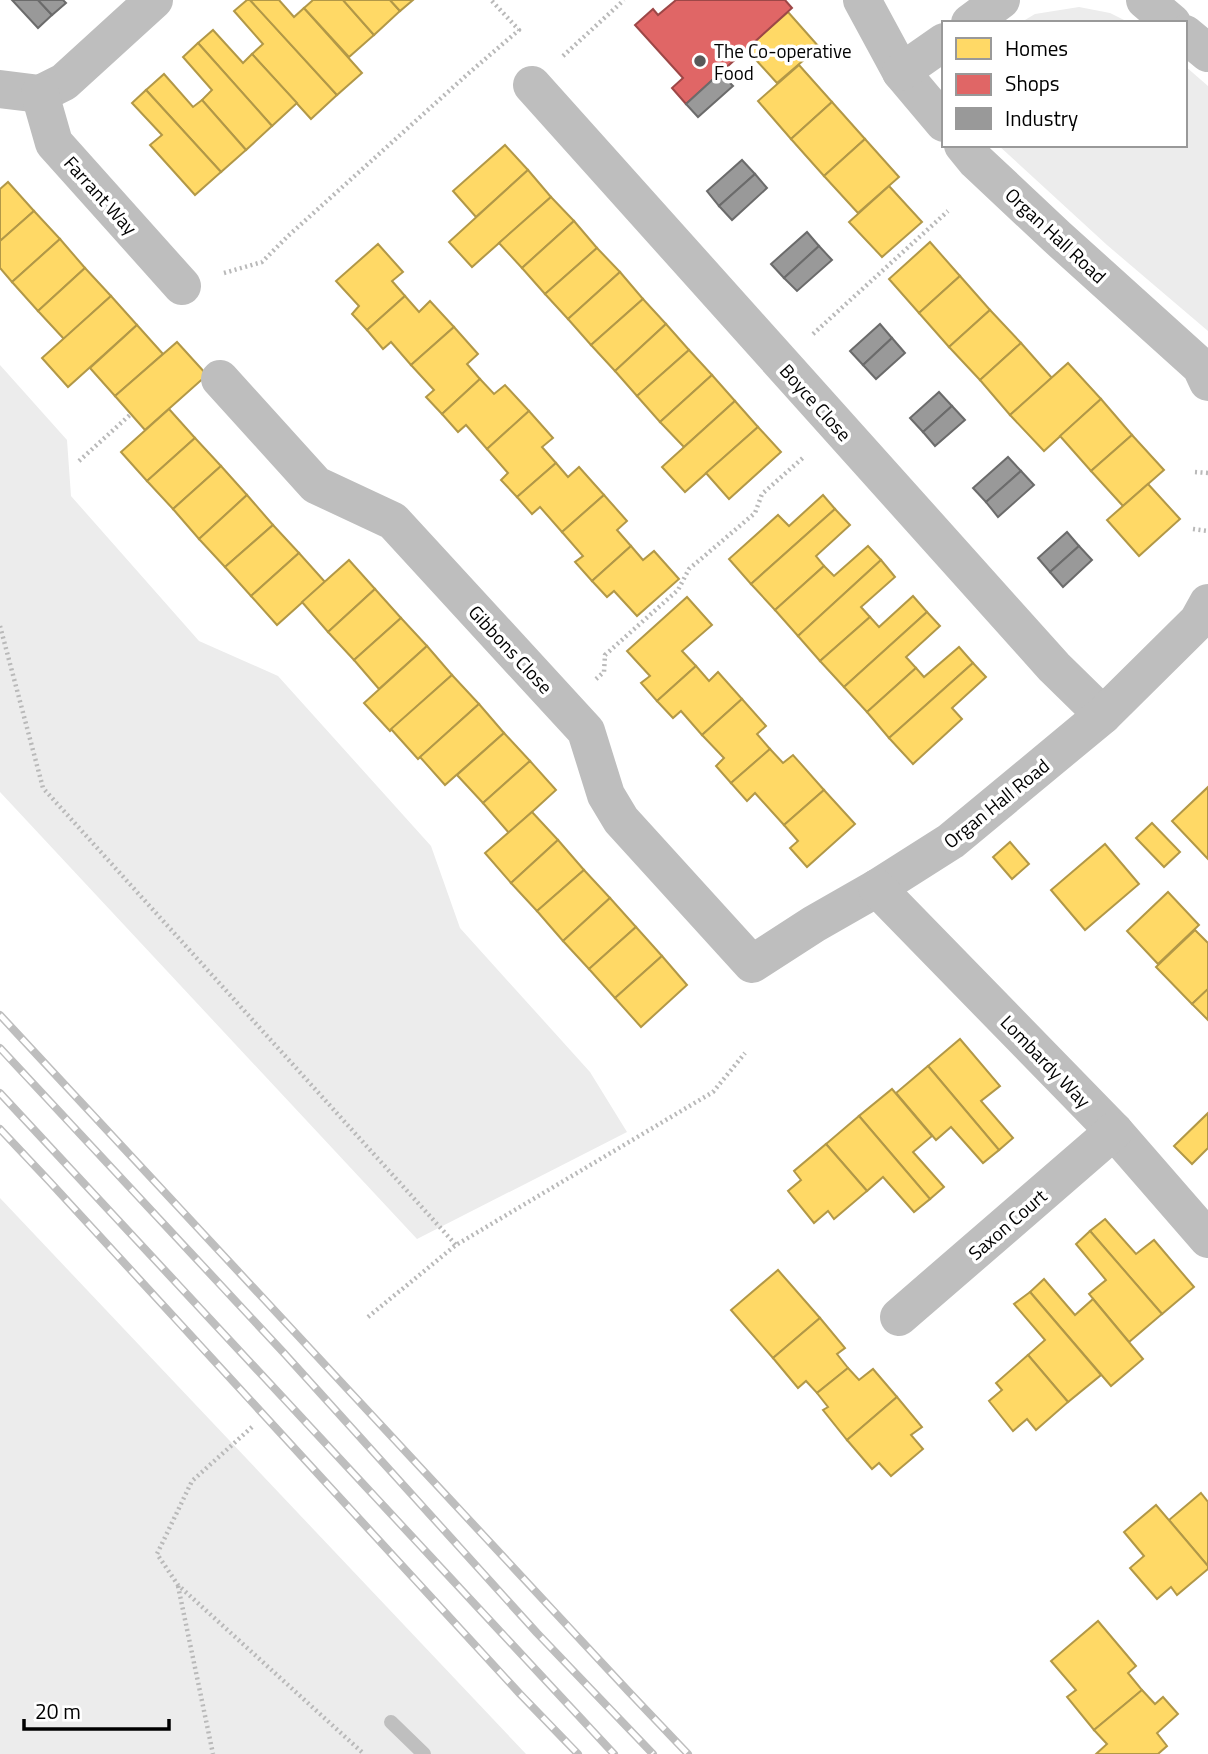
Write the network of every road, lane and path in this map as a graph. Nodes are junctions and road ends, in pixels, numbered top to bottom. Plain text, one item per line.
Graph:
1 (154, 0) edge
2 (491, 0) edge
3 (862, 0) edge
4 (1001, 0) edge
5 (1145, 0) edge
6 (973, 21) edge
7 (1170, 21) edge
8 (1187, 36) edge
9 (942, 43) edge
10 (1208, 53) edge
11 (901, 72) junction
12 (531, 85) dead end
13 (0, 89) edge
14 (40, 94) junction
15 (942, 121) edge
16 (965, 147) edge
17 (948, 211) dead end
18 (182, 286) joint
19 (781, 362) junction
20 (220, 379) dead end
21 (1208, 382) edge
22 (131, 414) dead end
23 (833, 421) junction
24 (79, 461) dead end
25 (1195, 472) dead end
26 (1208, 472) edge
27 (1194, 528) dead end
28 (1208, 531) edge
29 (1208, 603) edge
30 (0, 626) edge
31 (564, 707) junction
32 (1103, 715) junction
33 (877, 888) junction
34 (752, 964) joint
35 (745, 1053) dead end
36 (1114, 1131) junction
37 (1208, 1239) edge
38 (456, 1245) junction
39 (368, 1317) dead end
40 (899, 1317) dead end
41 (252, 1427) dead end
42 (178, 1586) junction
43 (213, 1754) edge
44 (364, 1754) edge

1 - 14 street
2 - 18 path
3 - 11 street
4 - 6 street
5 - 7 street
8 - 10 street
9 - 11 street
11 - 15 street
12 - 19 street, Boyce Close
13 - 14 street
14 - 18 street, Farrant Way
16 - 21 street, Organ Hall Road
17 - 19 path
19 - 23 street, Boyce Close
20 - 31 street, Gibbons Close
22 - 24 path
23 - 31 path
23 - 32 street, Boyce Close
25 - 26 path
27 - 28 path
29 - 32 street, Organ Hall Road
30 - 38 path
31 - 34 street, Gibbons Close
32 - 33 street, Organ Hall Road
33 - 34 street, Organ Hall Road
33 - 36 street, Lombardy Way
35 - 38 path
36 - 37 street, Lombardy Way
36 - 40 street, Saxon Court
38 - 39 path
41 - 42 path
42 - 43 path
42 - 44 path

